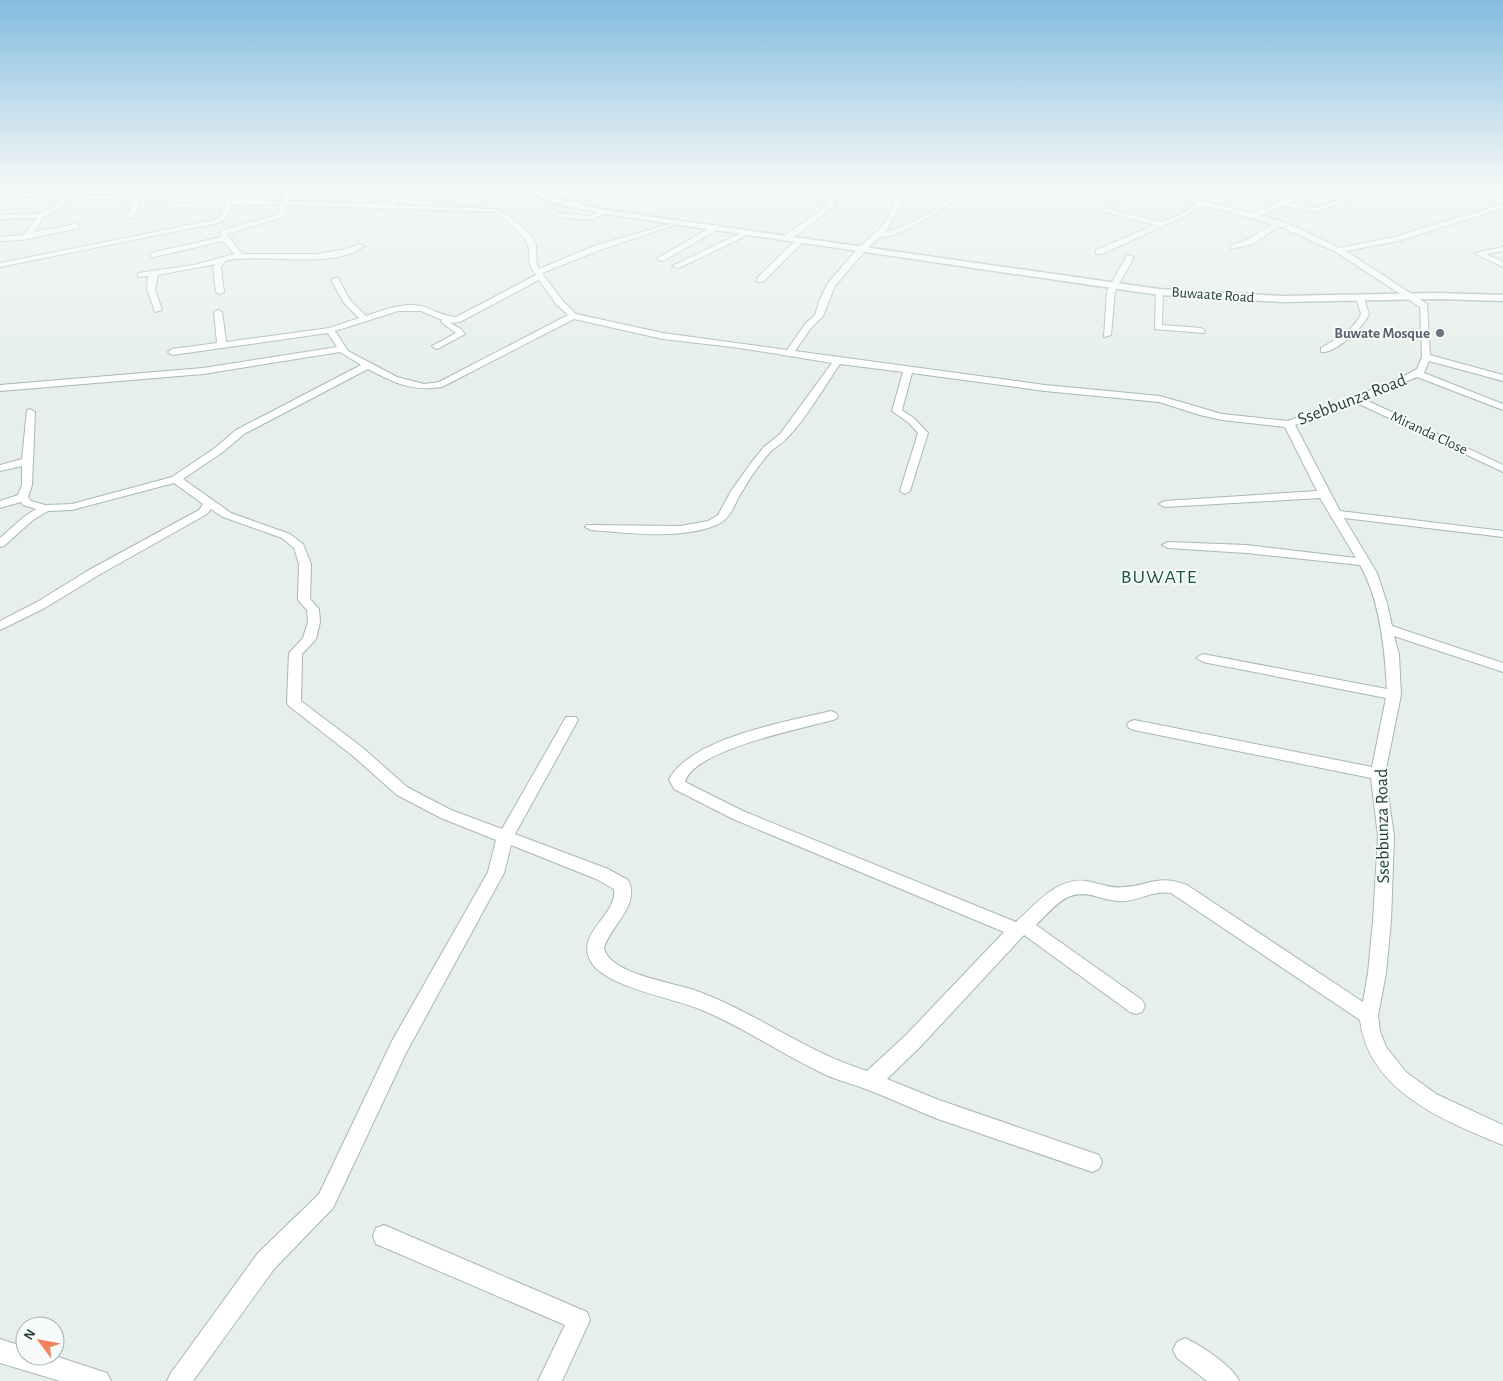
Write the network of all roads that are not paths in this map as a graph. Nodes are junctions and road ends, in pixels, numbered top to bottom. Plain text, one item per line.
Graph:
1 (78, 249) edge
2 (177, 249) edge
3 (234, 249) edge
4 (351, 249) edge
5 (534, 249) edge
6 (594, 249) edge
7 (677, 249) edge
8 (712, 249) edge
9 (791, 249) edge
10 (862, 249) edge
11 (865, 249) edge
12 (1105, 249) edge
13 (1500, 249) edge
14 (1339, 250) edge
15 (1099, 252) dead end
16 (154, 255) dead end
17 (236, 256) junction
18 (1130, 257) dead end
19 (660, 259) dead end
20 (222, 260) junction
21 (0, 265) edge
22 (1503, 265) edge
23 (676, 266) dead end
24 (155, 273) junction
25 (539, 274) junction
26 (141, 275) dead end
27 (335, 280) dead end
28 (760, 280) dead end
29 (1113, 286) junction
30 (220, 292) dead end
31 (1159, 292) junction
32 (1413, 297) junction
33 (1360, 298) junction
34 (1503, 298) edge
35 (158, 310) dead end
36 (218, 312) dead end
37 (573, 316) junction
38 (364, 319) junction
39 (449, 320) junction
40 (330, 330) junction
41 (1201, 331) dead end
42 (1107, 335) dead end
43 (222, 345) junction
44 (436, 346) dead end
45 (342, 349) junction
46 (1324, 350) dead end
47 (172, 352) dead end
48 (789, 353) junction
49 (1426, 357) junction
50 (838, 361) junction
51 (368, 366) junction
52 (908, 370) junction
53 (1417, 374) junction
54 (1503, 378) edge
55 (0, 388) edge
56 (1354, 398) junction
57 (1503, 406) edge
58 (30, 412) dead end
59 (1289, 424) junction
60 (27, 461) junction
61 (0, 468) edge
62 (1503, 469) edge
63 (176, 479) junction
64 (905, 491) dead end
65 (1324, 494) junction
66 (23, 496) junction
67 (209, 503) junction
68 (1165, 504) dead end
69 (0, 505) edge
70 (45, 508) junction
71 (1336, 514) junction
72 (591, 527) dead end
73 (1503, 534) edge
74 (0, 544) edge
75 (1168, 545) dead end
76 (1364, 562) junction
77 (0, 626) edge
78 (1387, 628) junction
79 (1203, 658) dead end
80 (1503, 668) edge
81 (1394, 694) junction
82 (831, 716) dead end
83 (571, 720) dead end
84 (1134, 725) dead end
85 (1378, 774) junction
86 (504, 837) junction
87 (1021, 927) junction
88 (1136, 1006) dead end
89 (1369, 1016) junction
90 (870, 1081) junction
91 (1503, 1135) edge
92 (1092, 1162) dead end
93 (384, 1236) dead end
94 (1185, 1350) dead end
95 (0, 1351) edge
96 (99, 1381) edge
97 (179, 1381) edge
98 (550, 1381) edge
99 (1227, 1381) edge

1 - 21 street
2 - 16 street
3 - 17 street
4 - 17 street
5 - 25 street
6 - 25 street
7 - 19 street
8 - 23 street
9 - 28 street
10 - 48 street
11 - 29 street, Buwaate Road
12 - 15 street
13 - 22 street
14 - 32 street
17 - 20 street
18 - 29 street
20 - 24 street
20 - 30 street
24 - 26 street
24 - 35 street
25 - 37 street
25 - 39 street
27 - 38 street
29 - 31 street, Buwaate Road
29 - 42 street
31 - 33 street, Buwaate Road
31 - 41 street
32 - 33 street, Buwaate Road
32 - 34 street, Buwaate Road
32 - 49 street
33 - 46 street
36 - 43 street
37 - 48 street
37 - 51 street
38 - 39 street
38 - 40 street
39 - 44 street
40 - 43 street
40 - 45 street
43 - 47 street
45 - 51 street
45 - 55 street
48 - 50 street
49 - 53 street, Ssebbunza Road
49 - 54 street
50 - 52 street
50 - 72 street
51 - 63 street
52 - 59 street
52 - 64 street
53 - 56 street, Ssebbunza Road
53 - 57 street
56 - 59 street, Ssebbunza Road
56 - 62 street, Miranda Close
58 - 60 street
59 - 65 street, Ssebbunza Road
60 - 61 street
60 - 66 street
63 - 67 street
63 - 70 street
65 - 68 street
65 - 71 street, Ssebbunza Road
66 - 69 street
66 - 70 street
67 - 77 street
67 - 86 street
70 - 74 street
71 - 73 street
71 - 76 street, Ssebbunza Road
75 - 76 street
76 - 78 street, Ssebbunza Road
78 - 80 street
78 - 81 street, Ssebbunza Road
79 - 81 street
81 - 85 street, Ssebbunza Road
82 - 87 street
83 - 86 street
84 - 85 street
85 - 89 street, Ssebbunza Road
86 - 90 street
86 - 97 street
87 - 88 street
87 - 89 street
87 - 90 street
89 - 91 street, Ssebbunza Road
90 - 92 street
93 - 98 street
94 - 99 street
95 - 96 street

